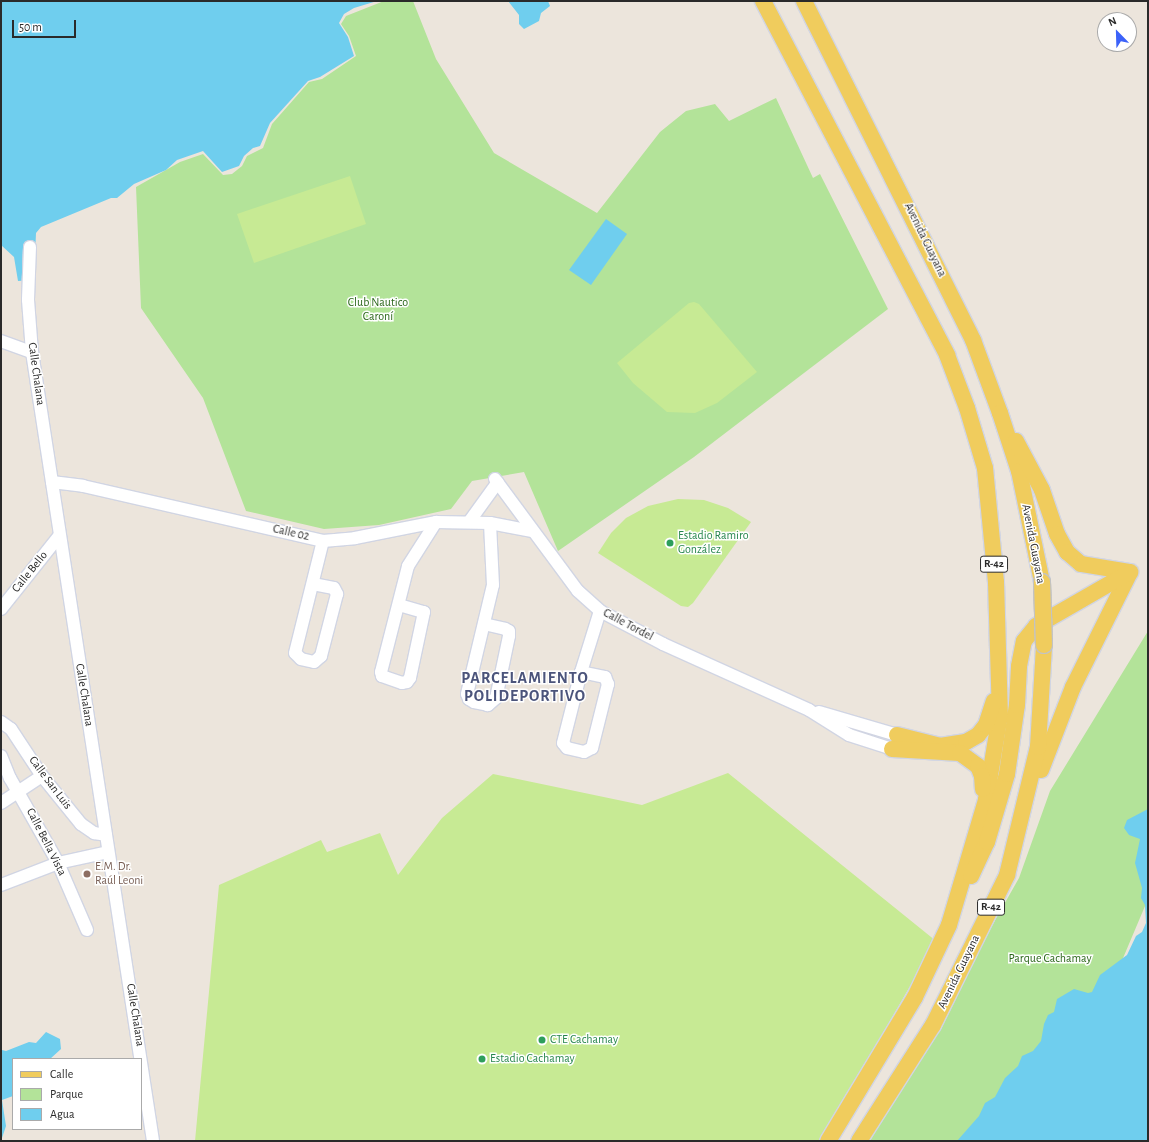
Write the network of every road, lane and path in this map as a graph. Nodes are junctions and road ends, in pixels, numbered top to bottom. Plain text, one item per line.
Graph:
1 (763, 1) edge
2 (804, 1) edge
3 (30, 247) dead end
4 (1, 341) edge
5 (32, 352) junction
6 (1000, 413) junction
7 (52, 482) junction
8 (436, 522) junction
9 (468, 522) junction
10 (490, 523) junction
11 (532, 531) junction
12 (59, 536) junction
13 (322, 540) junction
14 (1130, 572) junction
15 (313, 584) junction
16 (399, 605) junction
17 (1, 609) edge
18 (600, 611) junction
19 (484, 624) junction
20 (582, 672) junction
21 (1000, 674) junction
22 (1, 722) edge
23 (895, 742) junction
24 (1, 756) edge
25 (42, 776) junction
26 (19, 792) junction
27 (1, 803) edge
28 (976, 829) junction
29 (106, 835) junction
30 (108, 852) junction
31 (58, 863) junction
32 (1007, 875) junction
33 (1, 885) edge
34 (948, 925) junction
35 (88, 930) dead end
36 (140, 1058) edge
37 (142, 1070) edge
38 (153, 1141) edge
39 (828, 1141) edge
40 (859, 1141) edge

1 - 21 main road, R-42
2 - 6 main road, Avenida Guayana / R-42
3 - 5 street, Calle Chalana
4 - 5 street
5 - 7 street, Calle Chalana
6 - 14 main road
6 - 32 main road, Avenida Guayana / R-42, bridge
7 - 12 street, Calle Chalana
7 - 13 street, Calle 02
8 - 9 street, Calle 02
8 - 13 street, Calle 02
8 - 16 street
9 - 10 street, Calle 02
9 - 11 street, Calle Tordel
10 - 11 street, Calle 02
10 - 19 street
11 - 18 street, Calle Tordel
12 - 17 street, Calle Bello
12 - 29 street, Calle Chalana
13 - 15 street
14 - 32 main road
14 - 34 main road
15 - 15 street
16 - 16 street
18 - 20 street
18 - 23 street, Calle Tordel
19 - 19 street
20 - 20 street
21 - 23 main road
21 - 28 main road, R-42
22 - 25 street, Calle San Luis
23 - 28 main road
24 - 26 street, Calle Bella Vista
25 - 26 street
25 - 29 street, Calle San Luis
26 - 27 street
26 - 31 street, Calle Bella Vista
28 - 34 main road, R-42
29 - 30 street, Calle Chalana
30 - 31 street
30 - 36 street, Calle Chalana
31 - 33 street
31 - 35 street, Calle Bella Vista
32 - 40 main road, Avenida Guayana / R-42
34 - 39 main road, R-42
37 - 38 street, Calle Chalana

